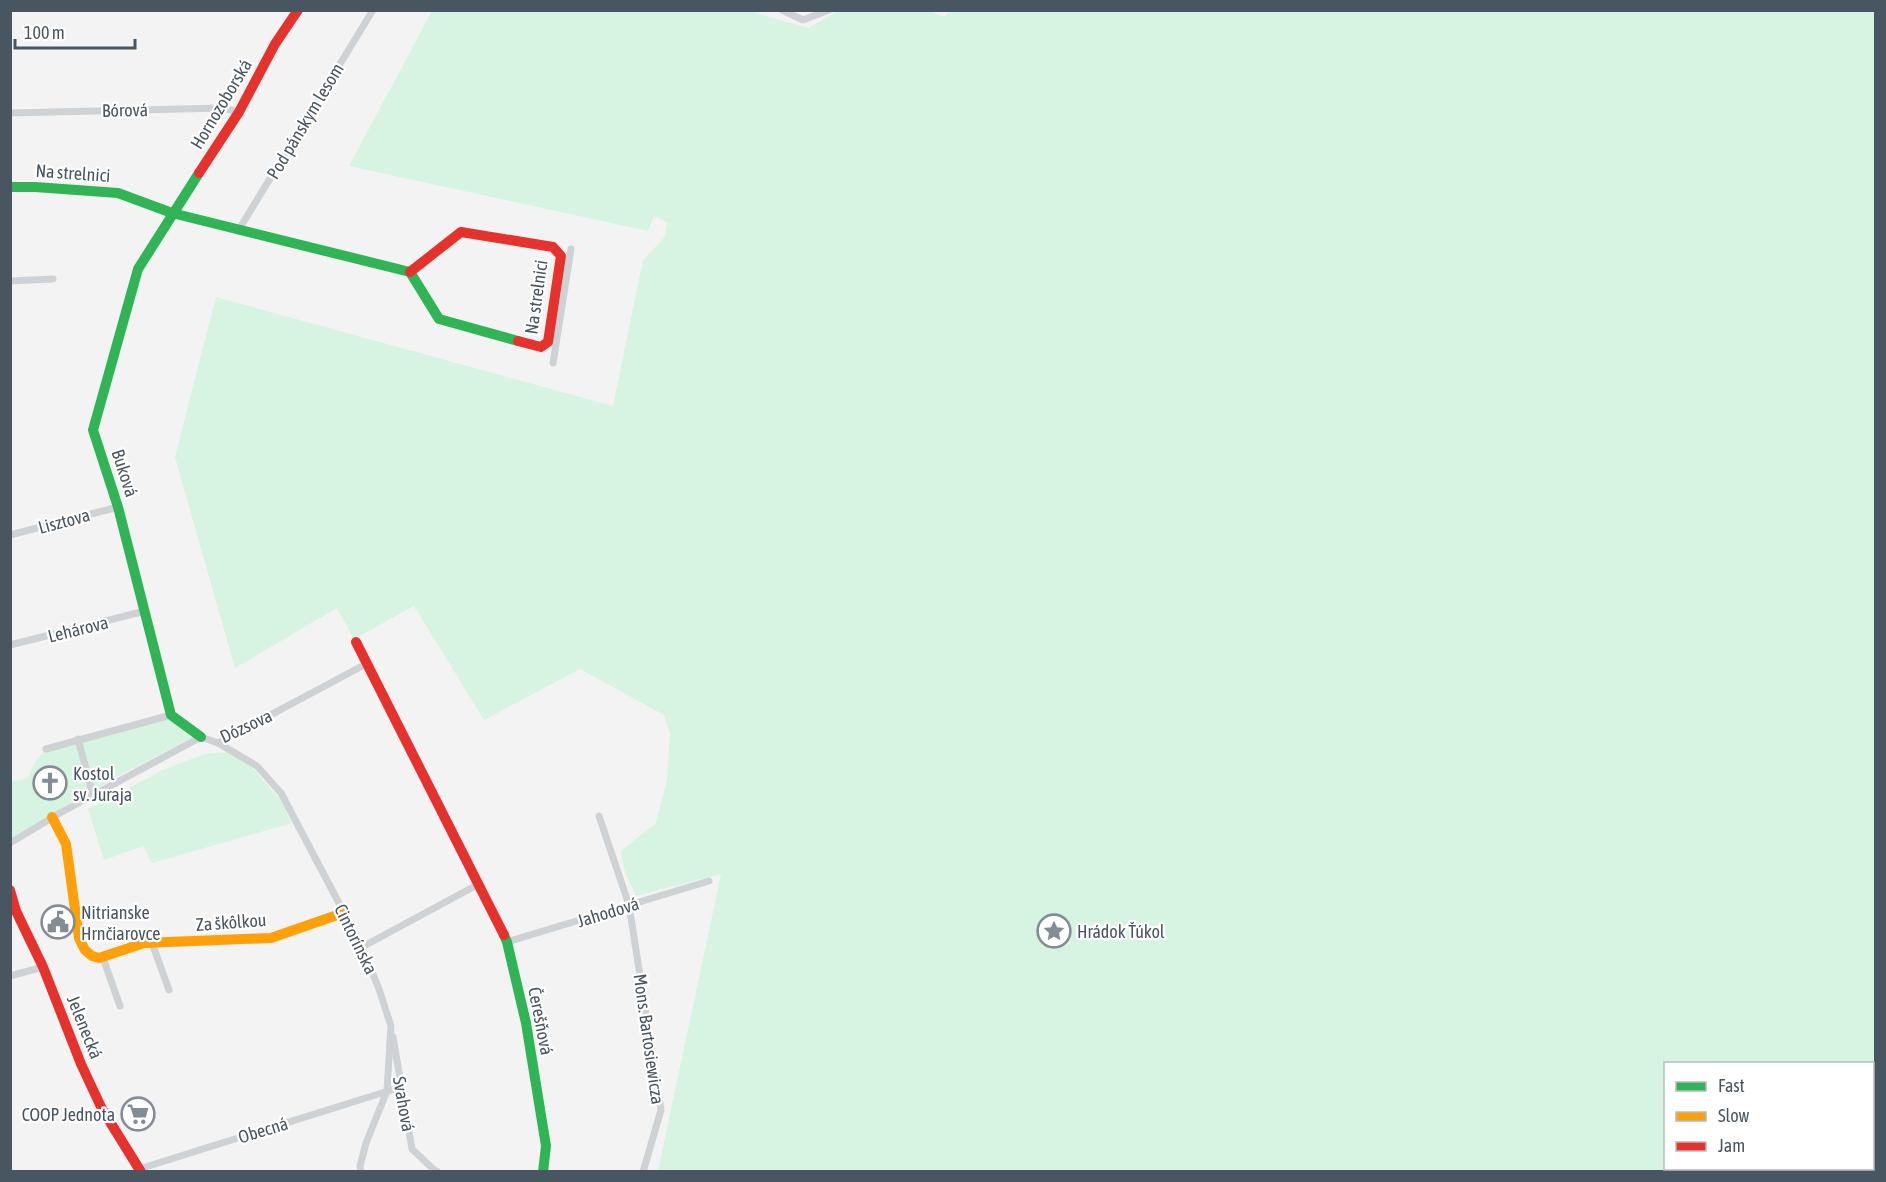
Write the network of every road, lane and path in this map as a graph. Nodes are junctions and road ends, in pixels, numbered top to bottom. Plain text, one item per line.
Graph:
1 (298, 10) edge
2 (373, 10) edge
3 (782, 10) edge
4 (829, 10) edge
5 (240, 112) junction
6 (10, 113) edge
7 (10, 187) edge
8 (172, 213) junction
9 (238, 231) junction
10 (572, 249) dead end
11 (410, 272) junction
12 (53, 279) dead end
13 (562, 280) junction
14 (10, 281) edge
15 (555, 323) junction
16 (553, 363) dead end
17 (118, 507) junction
18 (10, 535) edge
19 (146, 611) junction
20 (356, 642) dead end
21 (10, 645) edge
22 (366, 664) junction
23 (171, 715) junction
24 (201, 737) junction
25 (78, 739) junction
26 (218, 743) junction
27 (46, 749) dead end
28 (93, 795) junction
29 (599, 816) dead end
30 (52, 817) junction
31 (10, 843) edge
32 (710, 881) dead end
33 (477, 885) junction
34 (10, 890) edge
35 (629, 905) junction
36 (343, 913) junction
37 (507, 942) junction
38 (152, 943) junction
39 (362, 947) junction
40 (103, 958) junction
41 (43, 967) junction
42 (10, 976) edge
43 (169, 990) dead end
44 (120, 1006) dead end
45 (392, 1026) junction
46 (401, 1087) junction
47 (387, 1091) junction
48 (140, 1170) edge
49 (361, 1172) edge
50 (438, 1172) edge
51 (543, 1172) edge
52 (643, 1172) edge

1 - 5 street, Hornozoborská
2 - 9 street, Pod pánskym lesom
3 - 4 street
5 - 6 street, Bórová
5 - 8 street, Hornozoborská
7 - 8 street, Na strelnici
8 - 9 street, Na strelnici
8 - 17 street, Buková
9 - 11 street, Na strelnici
10 - 13 street
11 - 13 street, Na strelnici
11 - 15 street, Na strelnici
12 - 14 street
13 - 15 street, Na strelnici
15 - 16 street
17 - 18 street, Lisztova
17 - 19 street, Buková
19 - 21 street, Lehárova
19 - 23 street, Buková
20 - 22 street, Čerešňová
22 - 26 street, Dózsova
22 - 33 street, Čerešňová
23 - 24 street
23 - 25 street
24 - 26 street, Dózsova
24 - 28 street, Dózsova
25 - 27 street
25 - 28 street
26 - 36 street, Cintorínska
28 - 30 street, Dózsova
29 - 35 street, Mons. Bartosiewicza
30 - 31 street, Dózsova
30 - 40 street
32 - 35 street, Jahodová
33 - 37 street, Čerešňová
33 - 39 street
34 - 41 street, Jelenecká
35 - 37 street, Jahodová
35 - 52 street, Mons. Bartosiewicza
36 - 38 street, Za škôlkou
36 - 39 street, Cintorínska
37 - 51 street, Čerešňová
38 - 40 street, Za škôlkou
38 - 43 street
39 - 45 street, Cintorínska
40 - 44 street
41 - 42 street
41 - 48 street, Jelenecká
45 - 46 street, Svahová
45 - 47 street, Cintorínska
46 - 47 street, Obecná
46 - 50 street, Svahová
47 - 48 street, Obecná
47 - 49 street, Cintorínska

